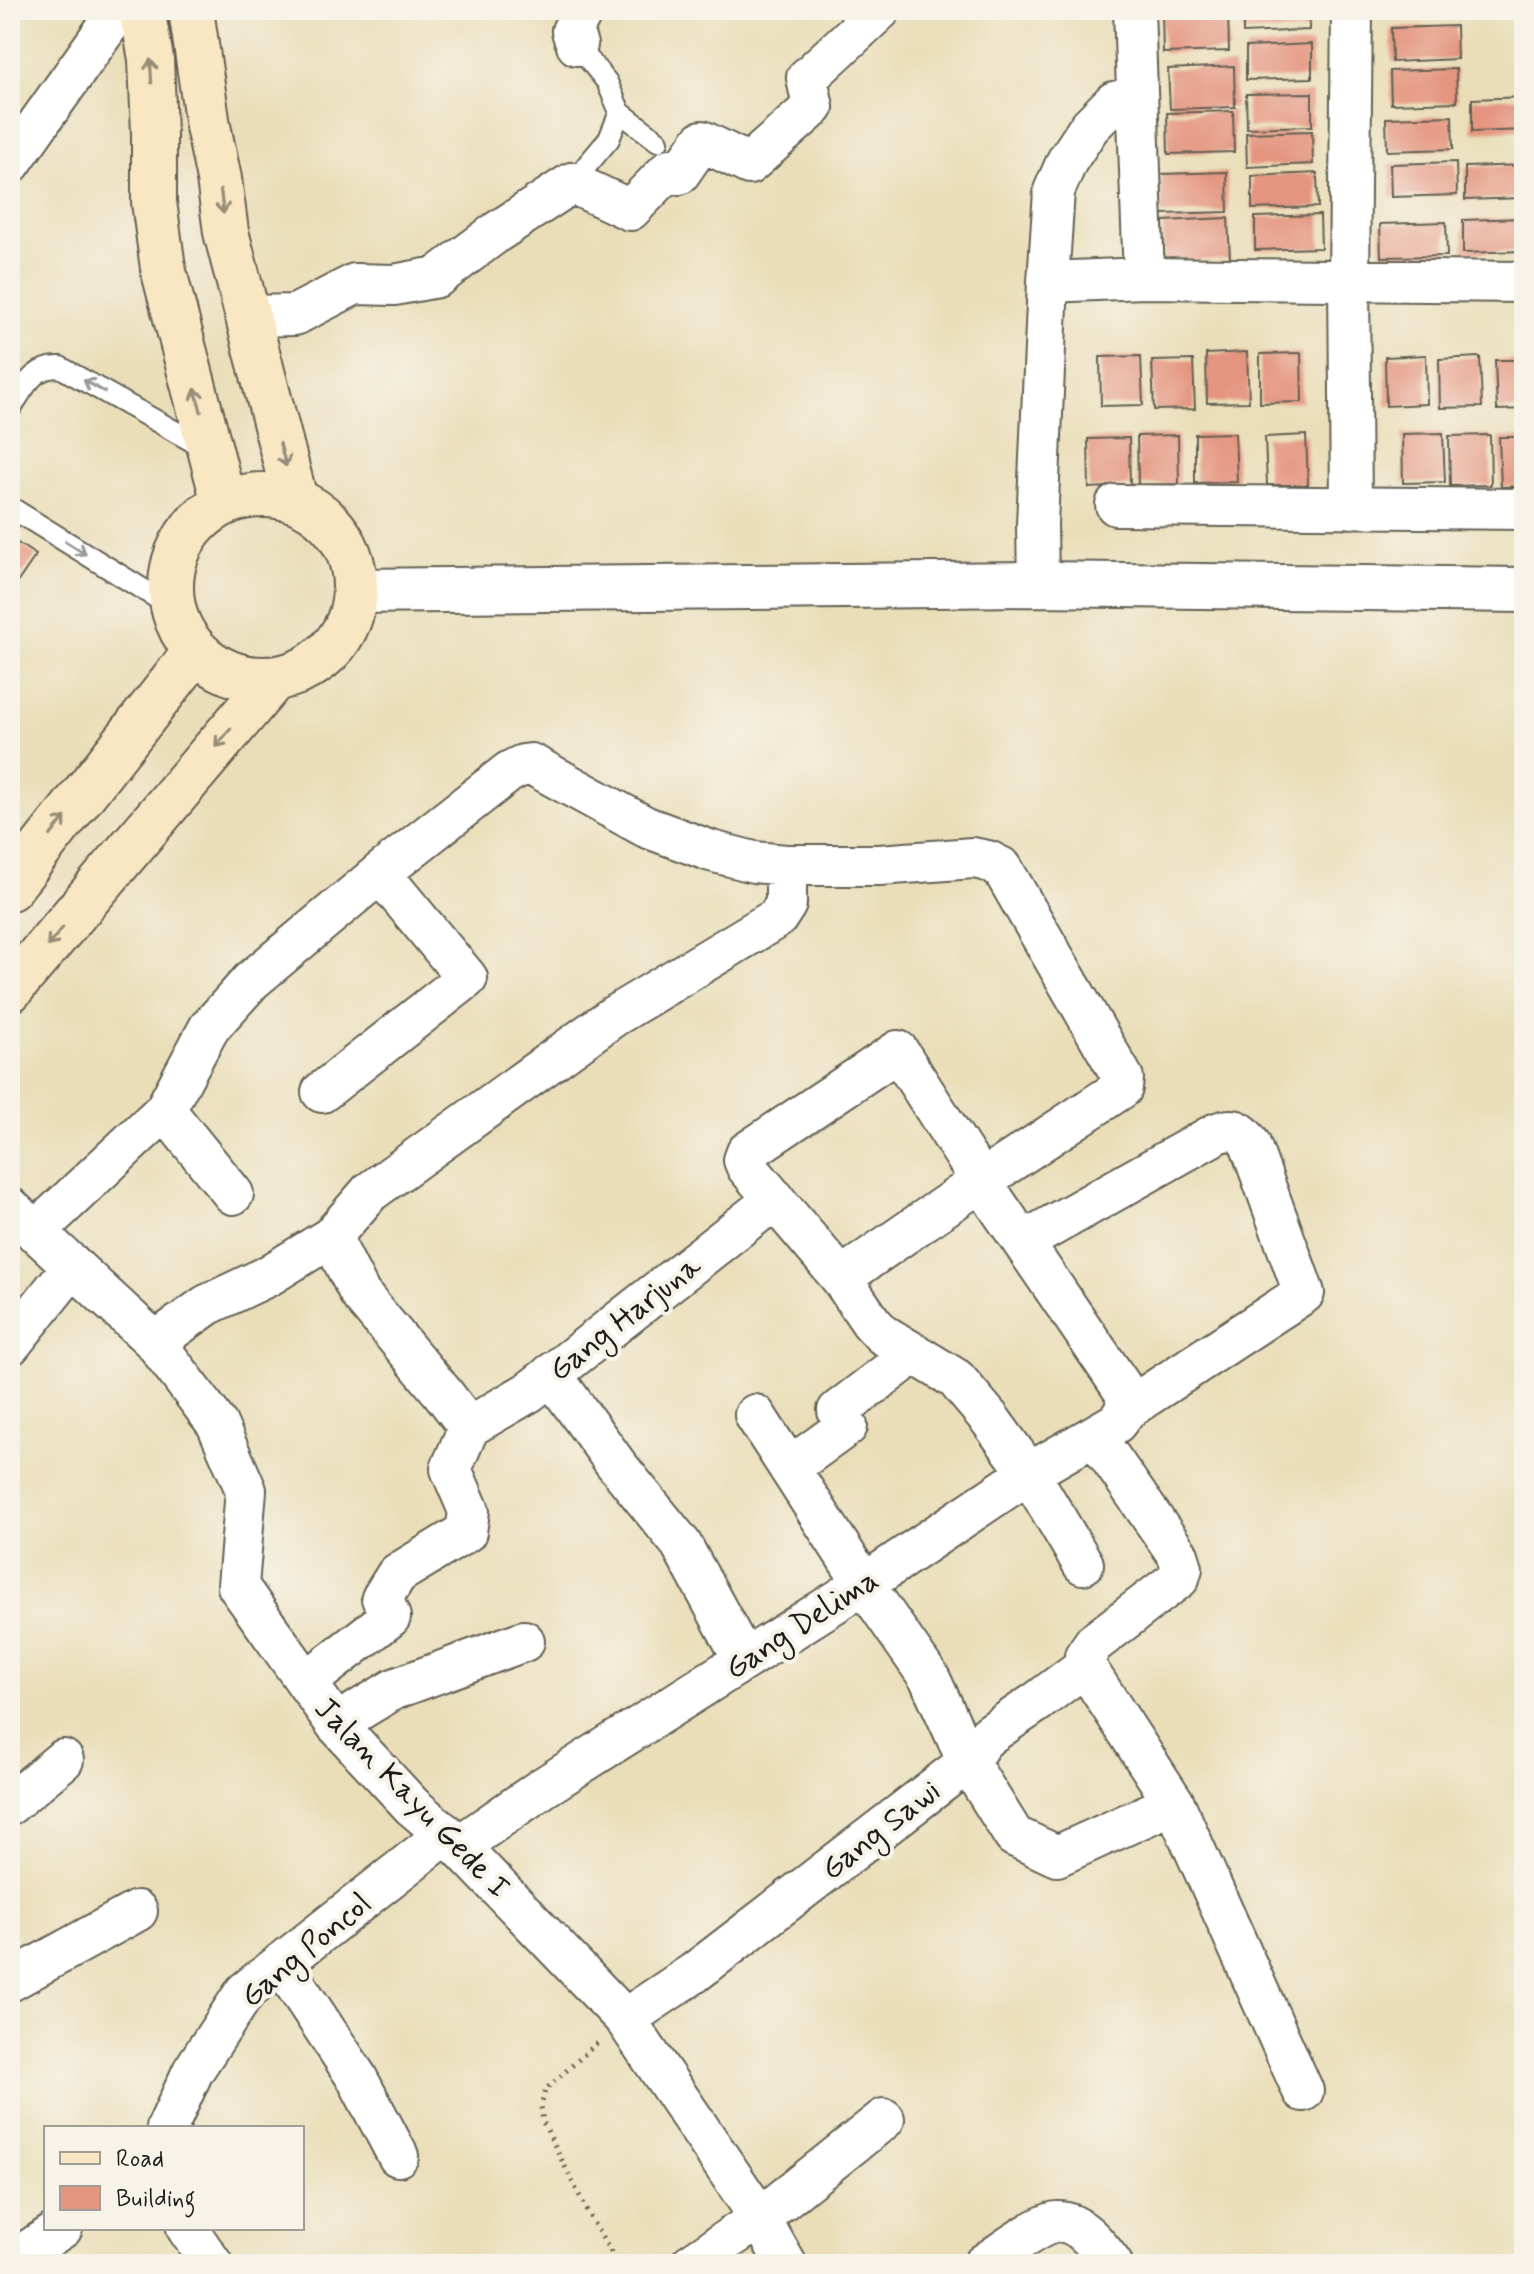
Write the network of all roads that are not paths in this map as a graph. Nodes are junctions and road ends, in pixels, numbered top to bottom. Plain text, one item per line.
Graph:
1 (119, 10) edge
2 (140, 10) edge
3 (191, 10) edge
4 (1134, 10) edge
5 (1352, 10) edge
6 (876, 11) edge
7 (580, 28) edge
8 (1136, 97) junction
9 (620, 112) junction
10 (208, 126) junction
11 (154, 134) junction
12 (658, 141) dead end
13 (10, 164) edge
14 (572, 183) junction
15 (1144, 278) junction
16 (1349, 279) junction
17 (1048, 282) junction
18 (1524, 282) edge
19 (247, 316) junction
20 (10, 409) edge
21 (211, 452) junction
22 (295, 499) junction
23 (224, 503) junction
24 (1116, 505) dead end
25 (10, 507) edge
26 (1351, 508) junction
27 (1524, 509) edge
28 (1038, 584) junction
29 (1524, 590) edge
30 (355, 591) junction
31 (173, 608) junction
32 (196, 651) junction
33 (274, 679) junction
34 (786, 865) junction
35 (380, 873) junction
36 (10, 888) edge
37 (10, 990) edge
38 (322, 1092) dead end
39 (165, 1110) junction
40 (981, 1181) junction
41 (233, 1194) dead end
42 (775, 1199) junction
43 (22, 1220) edge
44 (331, 1237) junction
45 (1023, 1242) junction
46 (73, 1266) junction
47 (841, 1278) junction
48 (155, 1342) junction
49 (10, 1345) edge
50 (914, 1353) junction
51 (551, 1374) junction
52 (1126, 1401) junction
53 (755, 1415) dead end
54 (469, 1427) junction
55 (1095, 1436) junction
56 (789, 1468) junction
57 (1029, 1473) junction
58 (1083, 1564) dead end
59 (864, 1584) junction
60 (524, 1641) dead end
61 (744, 1660) junction
62 (1085, 1666) junction
63 (306, 1682) junction
64 (336, 1724) junction
65 (63, 1760) dead end
66 (968, 1762) junction
67 (1174, 1803) junction
68 (10, 1804) edge
69 (452, 1840) junction
70 (137, 1911) dead end
71 (281, 1963) junction
72 (10, 1981) edge
73 (625, 2019) junction
74 (1303, 2091) dead end
75 (884, 2119) dead end
76 (168, 2126) edge
77 (398, 2156) dead end
78 (760, 2218) junction
79 (59, 2230) edge
80 (188, 2230) edge
81 (10, 2263) edge
82 (212, 2264) edge
83 (691, 2264) edge
84 (786, 2264) edge
85 (984, 2264) edge
86 (1112, 2264) edge

1 - 13 street
11 -> 2 main road
3 - 10 main road
4 - 8 street
5 - 16 street
6 - 14 street
7 - 9 lane
8 - 15 street
8 - 17 street
9 - 12 lane
9 - 14 lane
10 - 11 main road
10 -> 19 main road
21 -> 11 main road
14 - 19 street
15 - 16 street
15 - 17 street
16 - 18 street
16 - 26 street
17 - 28 street
19 -> 22 main road
21 -> 20 lane
21 - 23 main road
22 - 23 main road
22 - 30 main road
23 - 31 main road
24 - 26 street
25 -> 31 lane
26 - 27 street
28 - 29 street
28 - 30 street
30 - 33 main road
31 - 32 main road
32 - 33 main road
36 -> 32 main road
33 -> 37 main road
34 - 35 street
34 - 40 street
34 - 44 street
35 - 38 street
35 - 39 street
39 - 41 street
39 - 43 street
40 - 42 street
40 - 45 street
40 - 47 street
42 - 47 street
42 - 51 street, Gang Harjuna
43 - 46 street, Jalan Kayu Gede I
44 - 48 street
44 - 54 street
45 - 52 street
45 - 52 street, Gang Delima
46 - 48 street, Jalan Kayu Gede I
46 - 49 street
47 - 50 street
48 - 63 street, Jalan Kayu Gede I
50 - 56 street
50 - 57 street
51 - 54 street, Gang Harjuna
51 - 61 street
52 - 55 street, Gang Delima
53 - 56 street, Gang Sawi
54 - 63 street
55 - 57 street, Gang Delima
55 - 62 street
56 - 59 street, Gang Sawi
57 - 58 street
57 - 59 street, Gang Delima
59 - 61 street, Gang Delima
59 - 66 street, Gang Sawi
60 - 64 street
61 - 69 street, Gang Delima
62 - 66 street
62 - 67 street
63 - 64 street, Jalan Kayu Gede I
64 - 69 street, Jalan Kayu Gede I
65 - 68 street
66 - 67 street
66 - 73 street, Gang Sawi
67 - 74 street
69 - 71 street, Gang Poncol
69 - 73 street, Jalan Kayu Gede I
70 - 72 street
71 - 76 street, Gang Poncol
71 - 77 street
73 - 78 street, Jalan Kayu Gede I
75 - 78 street
78 - 83 street
78 - 84 street, Jalan Kayu Gede I
79 - 81 street
80 - 82 street
85 - 86 street

